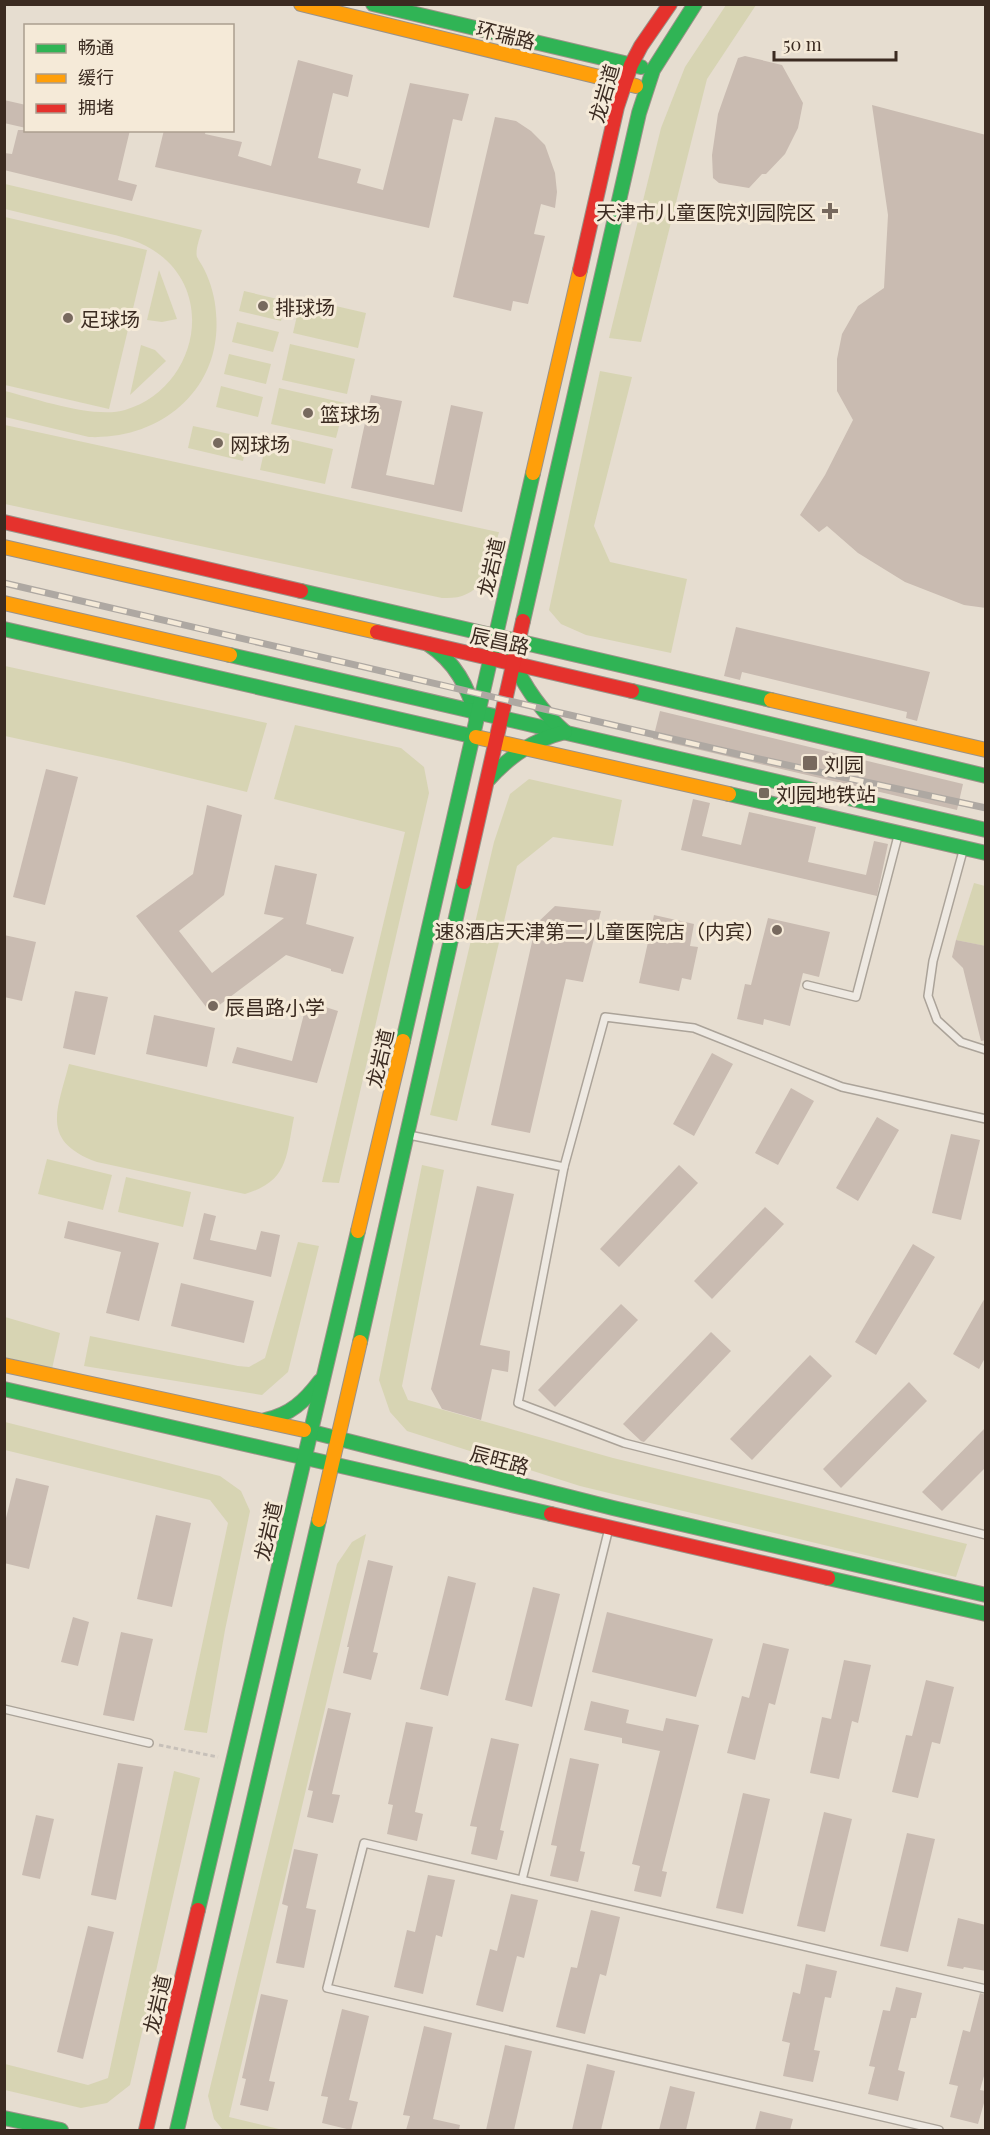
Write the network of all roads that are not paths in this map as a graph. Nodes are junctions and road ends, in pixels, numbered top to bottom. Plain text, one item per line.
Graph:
1 (302, 4) edge
2 (373, 4) edge
3 (670, 4) edge
4 (695, 4) edge
5 (631, 64) junction
6 (653, 70) junction
7 (625, 83) junction
8 (647, 88) junction
9 (4, 522) edge
10 (4, 547) edge
11 (4, 603) edge
12 (4, 630) edge
13 (506, 639) junction
14 (428, 644) junction
15 (490, 658) junction
16 (514, 663) junction
17 (476, 714) junction
18 (500, 717) junction
19 (565, 732) junction
20 (483, 739) junction
21 (522, 748) junction
22 (986, 750) edge
23 (986, 776) edge
24 (487, 781) junction
25 (925, 815) junction
26 (986, 830) edge
27 (899, 833) junction
28 (964, 848) junction
29 (986, 853) edge
30 (807, 985) dead end
31 (986, 1050) edge
32 (986, 1119) edge
33 (406, 1134) junction
34 (564, 1167) junction
35 (4, 1365) edge
36 (324, 1375) junction
37 (352, 1378) junction
38 (4, 1389) edge
39 (262, 1421) junction
40 (310, 1430) junction
41 (339, 1437) junction
42 (260, 1447) junction
43 (396, 1452) junction
44 (304, 1457) junction
45 (333, 1467) junction
46 (614, 1508) junction
47 (288, 1527) junction
48 (609, 1528) junction
49 (986, 1535) edge
50 (986, 1595) edge
51 (986, 1614) edge
52 (4, 1709) edge
53 (149, 1743) road end
54 (522, 1880) junction
55 (986, 1989) edge
56 (4, 2118) edge
57 (61, 2130) edge
58 (146, 2130) edge
59 (177, 2130) edge
60 (939, 2130) edge

1 - 7 main road, 环瑞路
2 - 5 main road, 环瑞路
3 - 5 main road, 龙岩道
4 - 6 main road
5 - 6 main road, 环瑞路
5 - 7 main road, 龙岩道
6 - 8 main road
7 - 8 main road, 环瑞路
7 - 13 main road, 龙岩道
8 - 13 main road, 龙岩道
9 - 13 main road
10 - 14 main road, 辰昌路
11 - 17 main road
12 - 20 main road
13 - 15 main road, 龙岩道
13 - 16 main road, 龙岩道
13 - 22 main road
14 - 15 main road, 辰昌路
14 - 17 main road
15 - 16 main road, 辰昌路
15 - 17 main road, 龙岩道
16 - 18 main road, 龙岩道
16 - 19 main road
16 - 23 main road, 辰昌路
17 - 18 main road
17 - 20 main road, 龙岩道
18 - 19 main road
18 - 20 main road, 龙岩道
19 - 21 main road
19 - 25 main road
20 - 21 main road
20 - 24 main road
20 - 36 main road, 龙岩道
21 - 24 main road
21 - 27 main road
24 - 33 main road
25 - 26 main road
25 - 28 main road
27 - 28 main road
27 - 30 lane
28 - 29 main road
28 - 31 lane
32 - 34 lane
33 - 34 lane
33 - 37 main road
34 - 49 lane
35 - 39 main road, 辰旺路
36 - 39 main road
36 - 40 main road, 龙岩道
37 - 40 main road
37 - 41 main road
38 - 42 main road
39 - 40 main road, 辰旺路
40 - 41 main road, 辰旺路
40 - 42 main road
40 - 44 main road, 龙岩道
41 - 43 main road, 辰旺路
41 - 45 main road
42 - 44 main road
43 - 45 main road
43 - 46 main road, 辰旺路
44 - 45 main road
44 - 47 main road, 龙岩道
45 - 47 main road
45 - 48 main road
45 - 59 main road
46 - 48 lane
46 - 50 main road, 辰旺路
47 - 58 main road, 龙岩道
48 - 51 main road
48 - 54 lane
52 - 53 lane
54 - 55 lane
54 - 60 lane
56 - 57 main road

